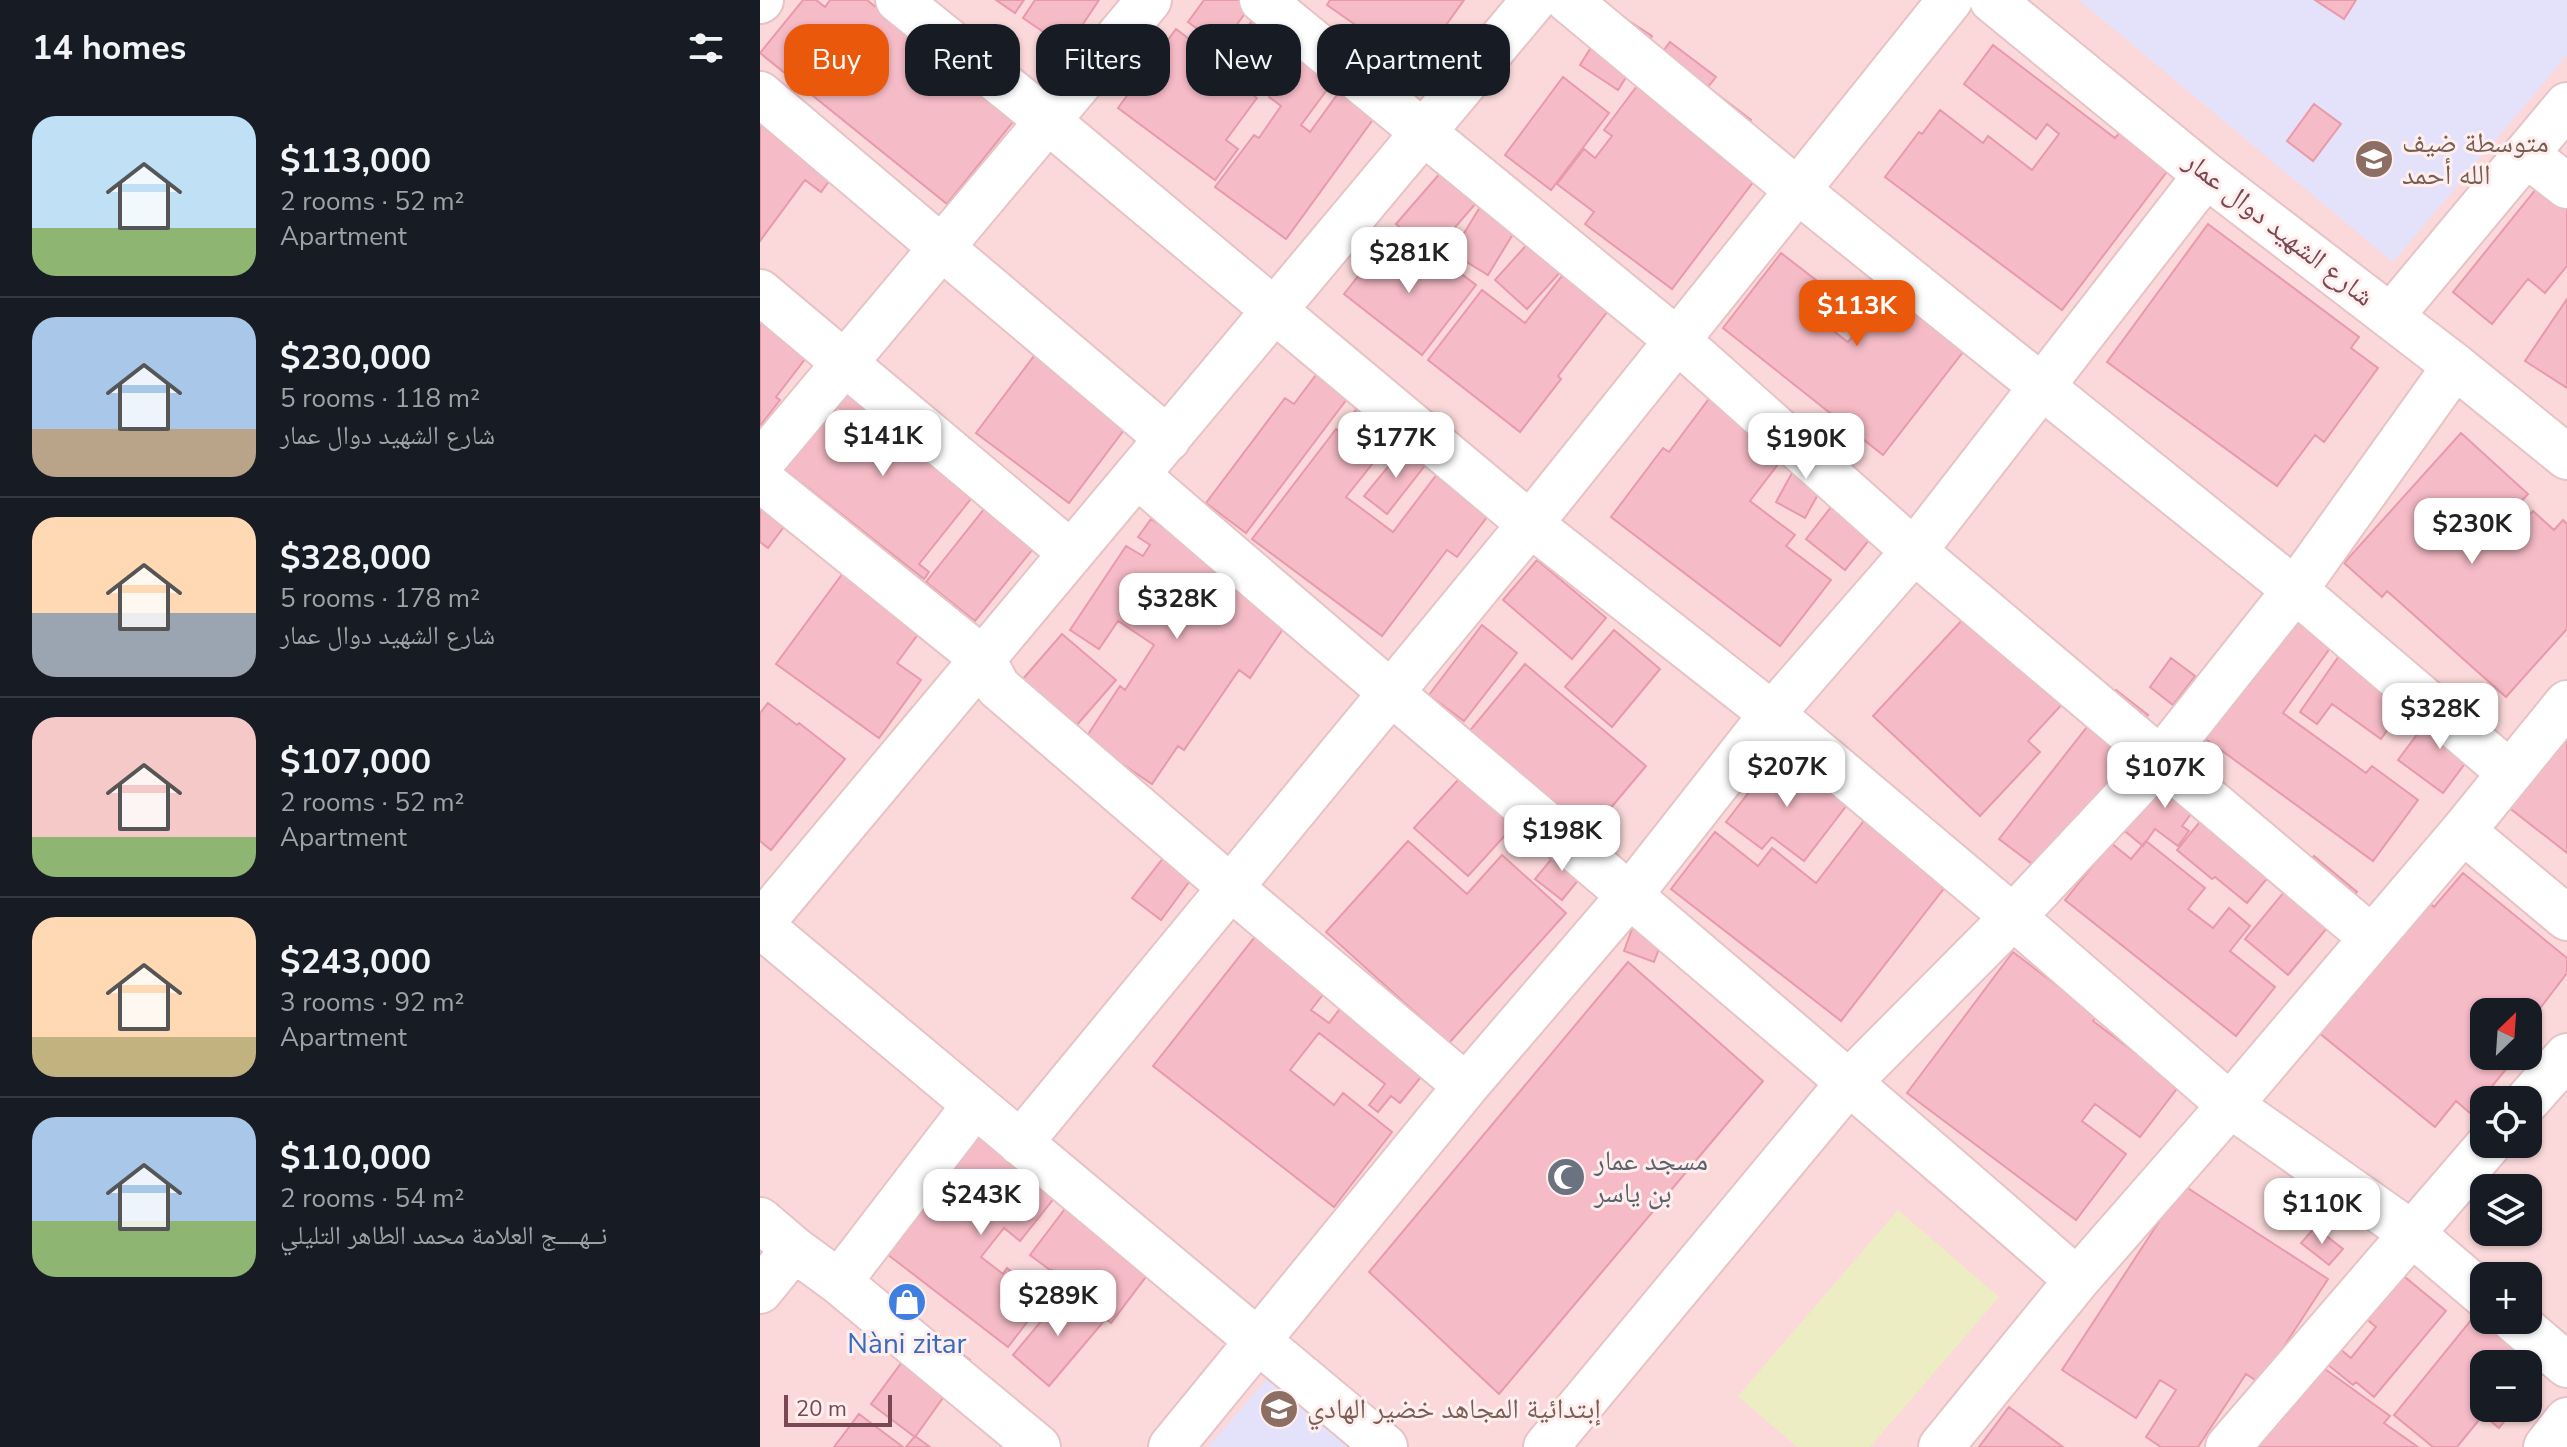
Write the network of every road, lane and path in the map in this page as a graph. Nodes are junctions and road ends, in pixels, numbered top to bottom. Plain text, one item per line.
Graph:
1 (898, 0) edge
2 (1149, 0) edge
3 (1262, 0) edge
4 (1534, 0) edge
5 (1568, 0) edge
6 (1950, 0) edge
7 (1992, 0) edge
8 (760, 94) edge
9 (2567, 105) edge
10 (1048, 121) junction
11 (1424, 133) junction
12 (2527, 155) junction
13 (2206, 175) junction
14 (2567, 186) edge
15 (1797, 190) junction
16 (941, 248) junction
17 (760, 292) edge
18 (1274, 312) junction
19 (2391, 316) junction
20 (1678, 341) junction
21 (845, 363) junction
22 (2455, 366) junction
23 (2041, 384) junction
24 (1168, 439) junction
25 (2562, 443) edge
26 (760, 464) edge
27 (1137, 475) junction
28 (760, 479) edge
29 (1530, 524) junction
30 (1914, 551) junction
31 (1071, 553) junction
32 (2295, 590) junction
33 (983, 659) junction
34 (1389, 694) junction
35 (2567, 703) edge
36 (1772, 714) junction
37 (2160, 760) junction
38 (2510, 773) junction
39 (2463, 831) junction
40 (1230, 887) junction
41 (1629, 896) junction
42 (2013, 917) junction
43 (2567, 918) edge
44 (760, 925) edge
45 (2372, 938) junction
46 (2567, 1056) edge
47 (1850, 1081) junction
48 (1466, 1086) junction
49 (2540, 1086) edge
50 (2230, 1105) junction
51 (974, 1106) junction
52 (1020, 1143) junction
53 (2476, 1158) edge
54 (760, 1220) edge
55 (2410, 1232) junction
56 (794, 1249) junction
57 (2077, 1280) junction
58 (839, 1282) junction
59 (2470, 1283) edge
60 (760, 1291) edge
61 (2530, 1334) edge
62 (1259, 1340) junction
63 (2567, 1365) edge
64 (2567, 1420) edge
65 (1038, 1447) edge
66 (1171, 1447) edge
67 (1385, 1447) edge
68 (1546, 1447) edge
69 (1941, 1447) edge
70 (2228, 1447) edge
71 (2546, 1447) edge

1 - 10 street
2 - 10 street
3 - 11 street
4 - 11 street
5 - 15 street
6 - 15 street
7 - 13 street, شارع الشهيد دوال عمار
8 - 16 street
9 - 12 street
10 - 16 street
10 - 18 street
11 - 18 street
11 - 20 street
12 - 14 street
12 - 19 street
13 - 19 street, شارع الشهيد دوال عمار
13 - 23 street
15 - 20 street
15 - 23 street
16 - 21 street
16 - 24 street
17 - 21 street
18 - 24 street
18 - 29 street
19 - 22 street, شارع الشهيد دوال عمار
20 - 29 street
20 - 30 street
21 - 26 street
21 - 31 street
22 - 25 street, شارع الشهيد دوال عمار
22 - 32 street
23 - 30 street
23 - 32 street
24 - 27 street
27 - 31 street
27 - 34 street
28 - 33 street
29 - 34 street
29 - 36 street
30 - 36 street
30 - 37 street
31 - 33 street
32 - 37 street
32 - 38 street
33 - 40 street
33 - 44 street
34 - 40 street
34 - 41 street
35 - 38 street
36 - 41 street
36 - 42 street
37 - 42 street
37 - 45 street
38 - 39 street
39 - 43 street
39 - 45 street
40 - 48 street
40 - 52 street
41 - 47 street
41 - 48 street
42 - 47 street
42 - 50 street
44 - 51 street
45 - 50 street
46 - 49 street
47 - 57 street
47 - 68 street
48 - 62 street
50 - 55 street
50 - 57 street
51 - 52 street
51 - 58 street
52 - 62 street
53 - 55 street
54 - 56 street
55 - 59 street
55 - 70 street
56 - 58 street
56 - 60 street
57 - 69 street
58 - 65 street
61 - 63 street
62 - 66 street
62 - 67 street
64 - 71 street

